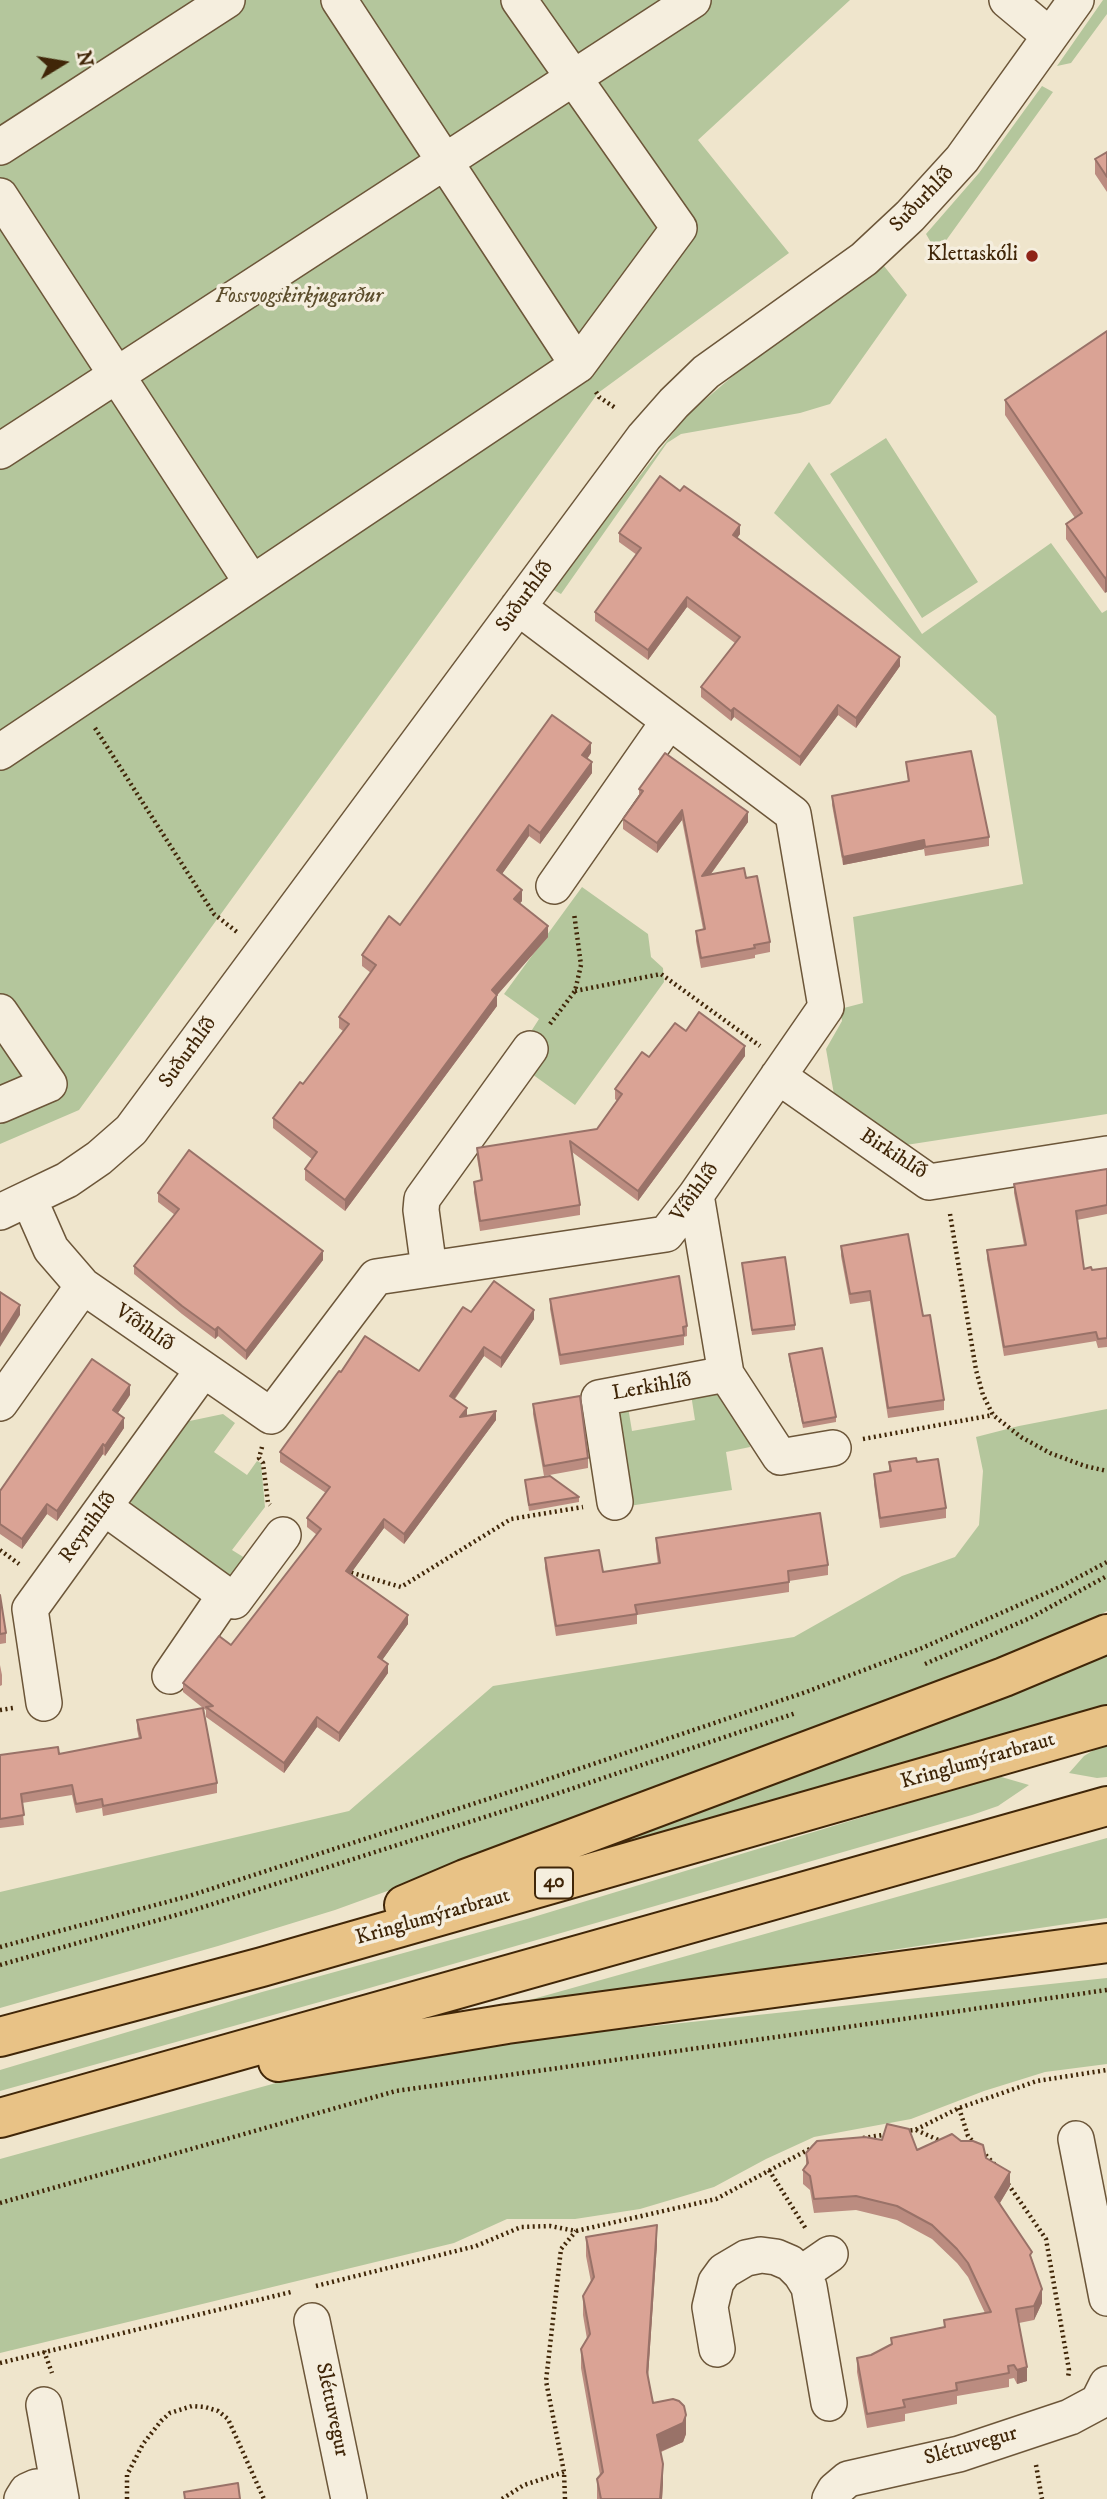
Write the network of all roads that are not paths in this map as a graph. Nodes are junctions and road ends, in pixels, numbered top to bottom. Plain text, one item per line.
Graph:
1 (227, 0) edge
2 (339, 0) edge
3 (519, 0) edge
4 (693, 0) edge
5 (1007, 0) edge
6 (1076, 0) edge
7 (1050, 36) junction
8 (574, 78) junction
9 (0, 147) edge
10 (444, 162) junction
11 (0, 196) edge
12 (578, 365) junction
13 (116, 375) junction
14 (0, 451) edge
15 (252, 583) junction
16 (518, 607) junction
17 (669, 722) junction
18 (0, 752) edge
19 (554, 886) road end
20 (0, 1012) edge
21 (530, 1049) road end
22 (782, 1070) junction
23 (0, 1105) edge
24 (1107, 1154) edge
25 (696, 1195) junction
26 (15, 1205) edge
27 (429, 1269) junction
28 (83, 1286) junction
29 (203, 1370) junction
30 (726, 1374) junction
31 (0, 1404) edge
32 (848, 1443) road end
33 (615, 1502) road end
34 (104, 1507) junction
35 (280, 1523) road end
36 (226, 1594) junction
37 (1107, 1633) edge
38 (170, 1676) dead end
39 (44, 1703) dead end
40 (1107, 1725) edge
41 (1107, 1806) edge
42 (1107, 1943) edge
43 (262, 1967) junction
44 (0, 2038) edge
45 (86, 2094) junction
46 (0, 2118) edge
47 (1076, 2139) dead end
48 (1107, 2298) edge
49 (308, 2305) road end
50 (717, 2349) dead end
51 (1107, 2384) edge
52 (829, 2403) dead end
53 (44, 2405) dead end
54 (61, 2497) edge
55 (22, 2499) edge
56 (349, 2499) edge
57 (830, 2499) edge

1 - 9 street
2 - 10 street
3 - 8 street
4 - 8 street
5 - 7 street
6 - 7 street, Suðurhlíð
7 - 16 street, Suðurhlíð
8 - 10 street
8 - 12 street
10 - 12 street
10 - 13 street
11 - 13 street
12 - 15 street
13 - 14 street
13 - 15 street
15 - 18 street
16 - 17 street, Víðihlíð
16 - 26 street, Suðurhlíð
17 - 19 street
17 - 22 street, Víðihlíð
20 - 23 street
21 - 27 street
22 - 24 street, Birkihlíð
22 - 25 street, Víðihlíð
25 - 27 street, Víðihlíð
25 - 30 street
26 - 28 street, Víðihlíð
27 - 29 street, Víðihlíð
28 - 29 street, Víðihlíð
28 - 31 street
29 - 34 street, Reynihlíð
30 - 32 street
30 - 33 street, Lerkihlíð
34 - 36 street
34 - 39 street, Reynihlíð
35 - 36 street
36 - 38 street
37 - 43 main road
40 - 43 main road, Kringlumýrarbraut / 40
41 - 45 main road
42 - 45 main road
43 - 44 main road, Kringlumýrarbraut / 40
45 - 46 main road
47 - 48 street
49 - 56 street, Sléttuvegur
50 - 52 street
51 - 57 street, Sléttuvegur
53 - 54 street
54 - 55 street

